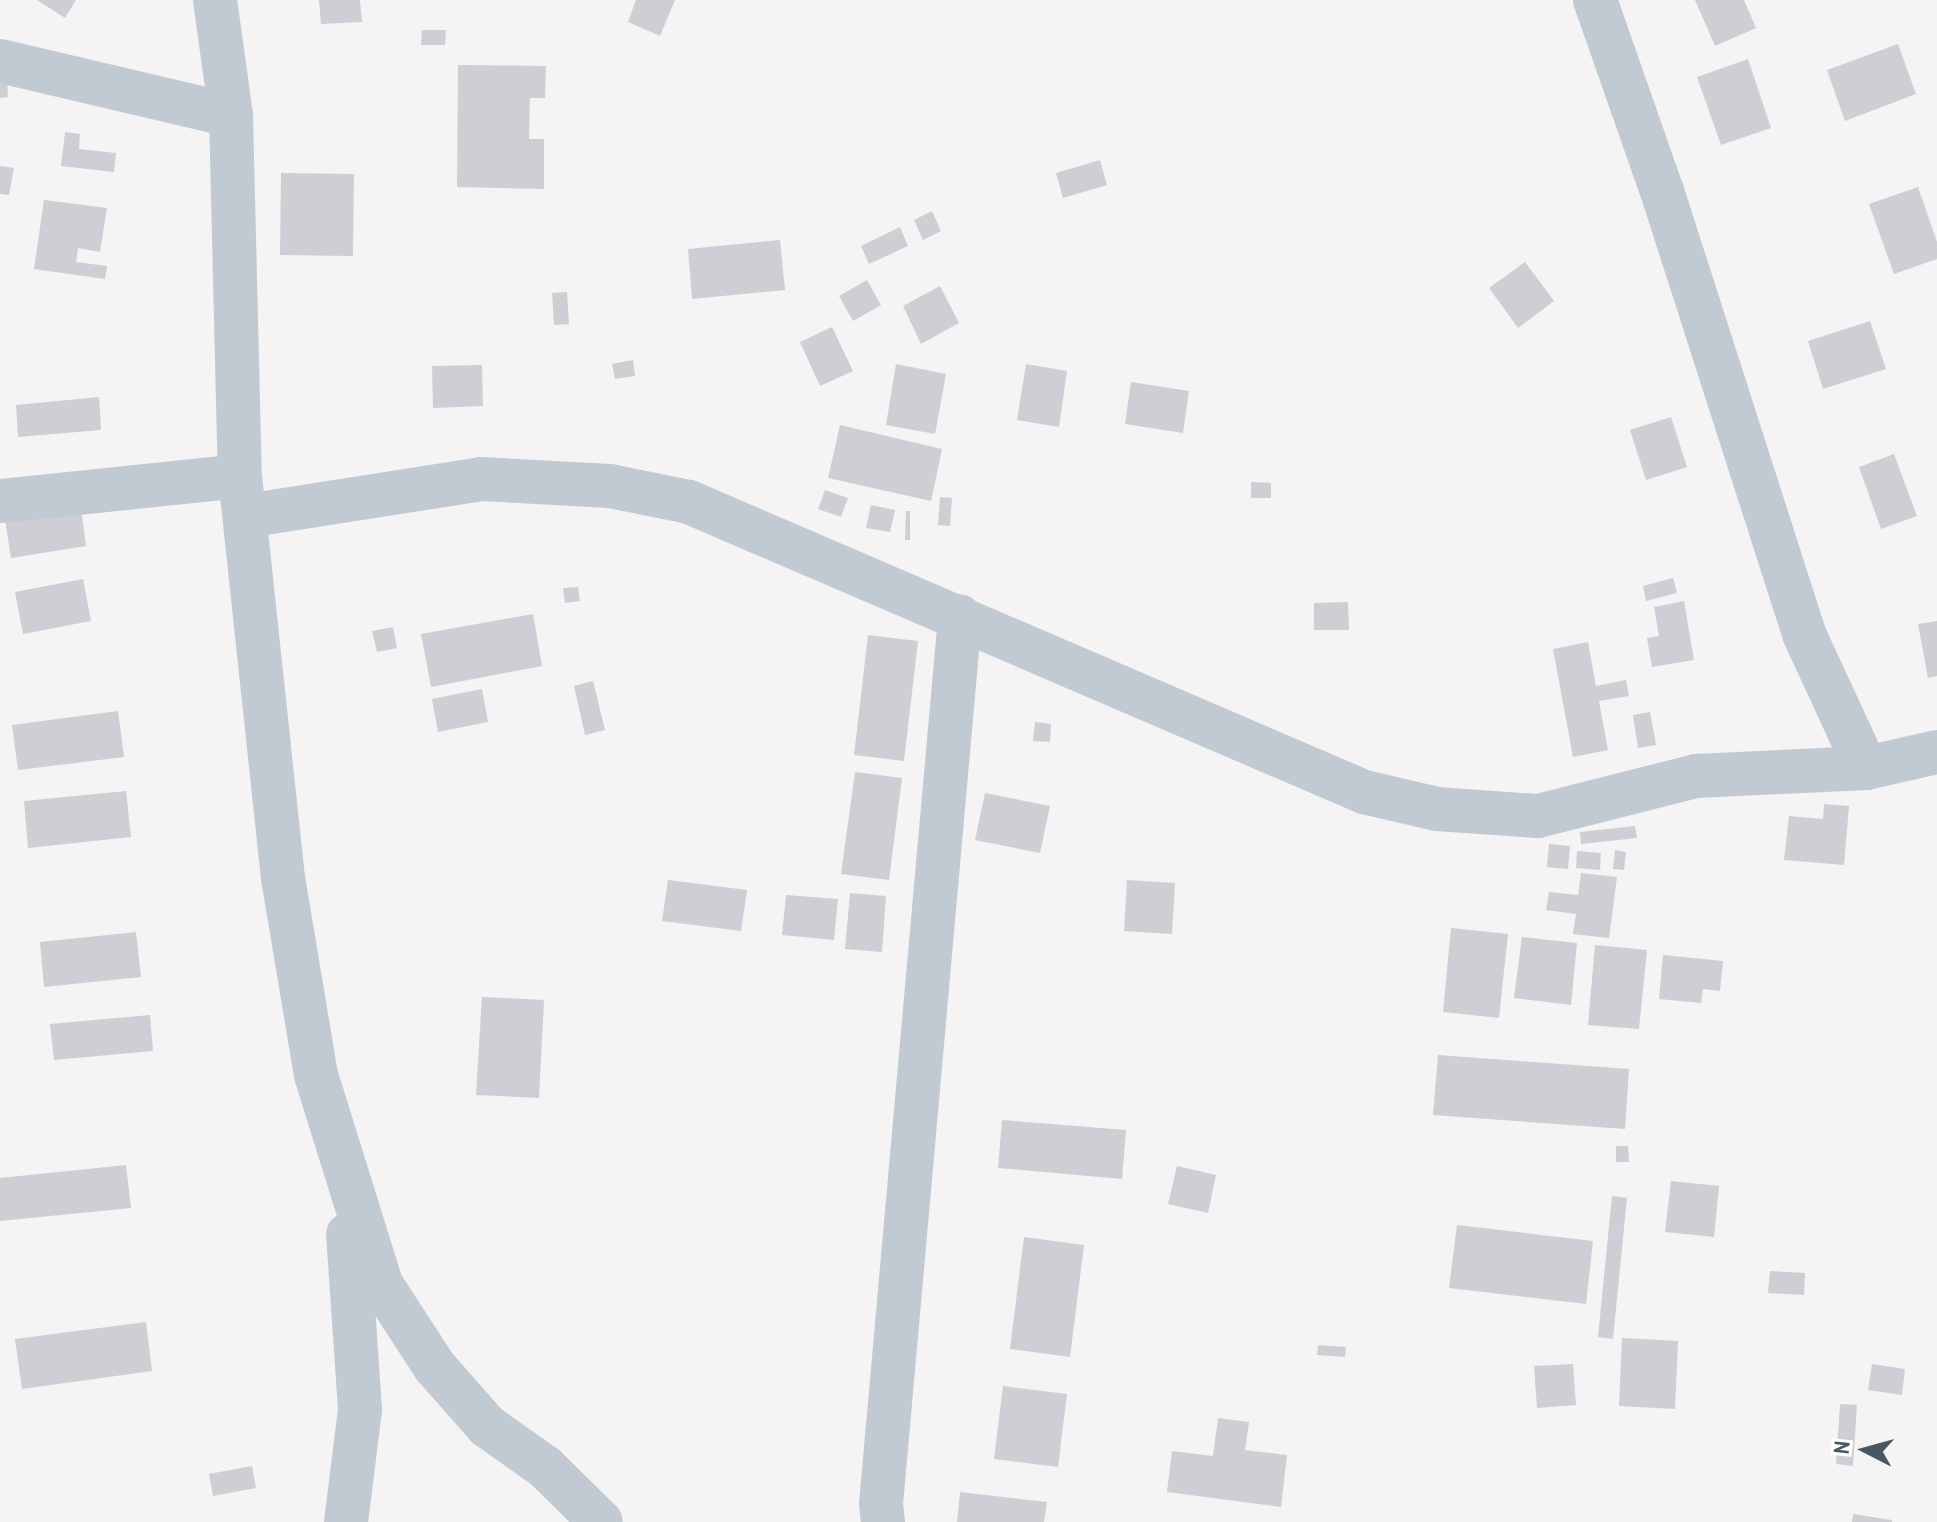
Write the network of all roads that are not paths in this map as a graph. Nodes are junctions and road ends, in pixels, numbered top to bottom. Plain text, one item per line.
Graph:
1 (215, 0) edge
2 (1595, 0) edge
3 (0, 61) edge
4 (231, 115) junction
5 (243, 496) junction
6 (0, 501) edge
7 (960, 617) junction
8 (1937, 752) edge
9 (1866, 768) junction
10 (343, 1164) junction
11 (346, 1522) edge
12 (601, 1522) edge
13 (883, 1522) edge

1 - 4 street
2 - 9 street
3 - 4 street
4 - 5 street
5 - 6 street
5 - 7 street
5 - 10 street
7 - 9 street
7 - 13 street
8 - 9 street
10 - 11 street
10 - 12 street

